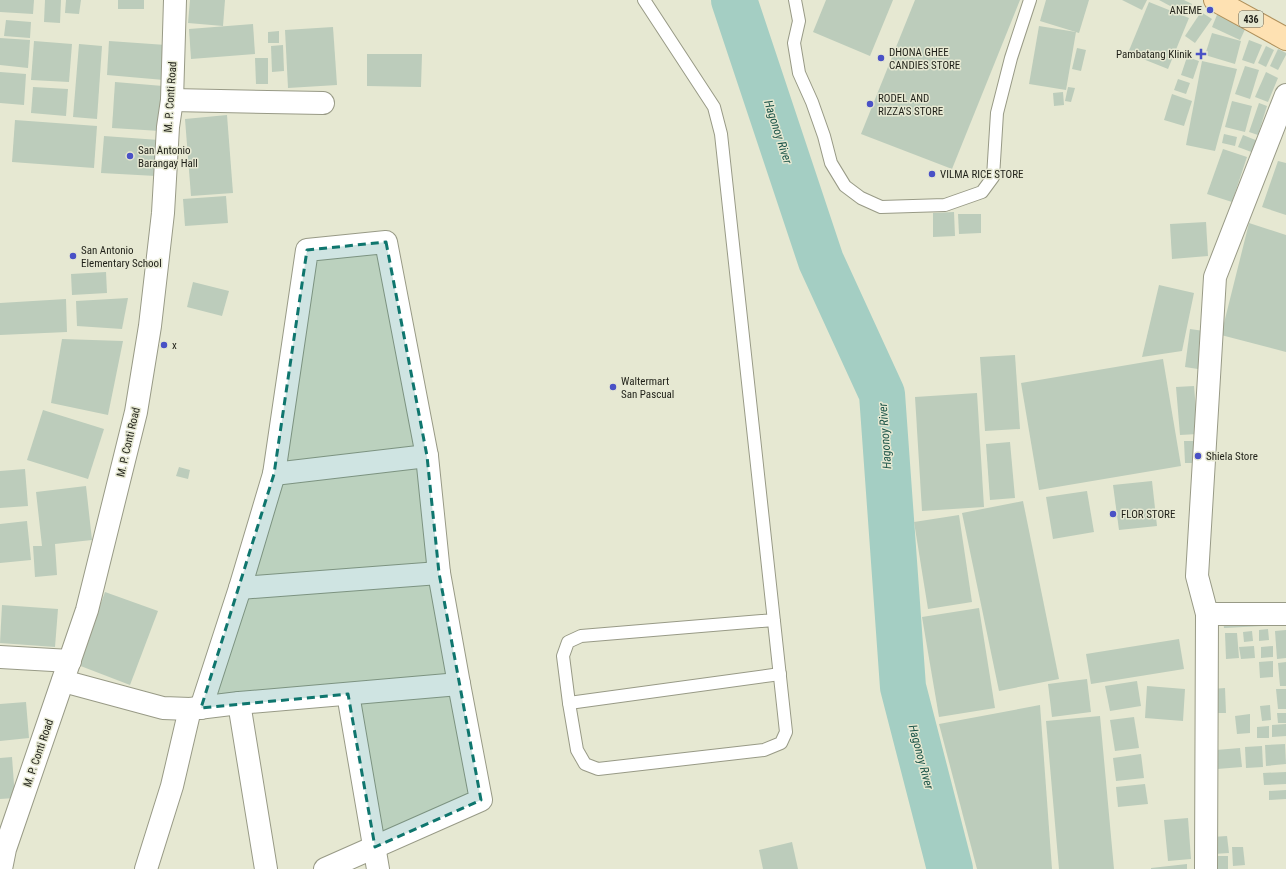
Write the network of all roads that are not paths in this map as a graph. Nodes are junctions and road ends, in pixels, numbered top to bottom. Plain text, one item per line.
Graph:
1 (175, 0) edge
2 (644, 0) edge
3 (795, 0) edge
4 (1030, 0) edge
5 (1215, 0) edge
6 (1286, 39) edge
7 (1286, 95) edge
8 (172, 100) junction
9 (323, 103) dead end
10 (426, 456) junction
11 (274, 474) junction
12 (439, 573) junction
13 (240, 588) junction
14 (1207, 614) junction
15 (1286, 614) edge
16 (774, 620) junction
17 (0, 657) edge
18 (67, 671) junction
19 (780, 674) junction
20 (459, 684) junction
21 (348, 694) junction
22 (238, 702) junction
23 (569, 703) junction
24 (195, 708) junction
25 (375, 847) junction
26 (1, 869) edge
27 (146, 869) edge
28 (266, 869) edge
29 (325, 869) edge
30 (378, 869) edge
31 (1206, 869) edge

1 - 8 street, M. P. Conti Road
2 - 16 lane
3 - 4 lane
5 - 6 main road, 436
7 - 14 street
8 - 9 street
8 - 18 street, M. P. Conti Road
10 - 11 street
10 - 11 street
10 - 12 street
11 - 13 street
12 - 13 street
12 - 20 street
13 - 24 street
14 - 15 street
14 - 31 street
16 - 19 lane
16 - 23 lane
17 - 18 street
18 - 24 street
18 - 26 street, M. P. Conti Road
19 - 23 lane
19 - 23 lane
20 - 21 street
20 - 25 street
21 - 22 street
21 - 25 street
22 - 24 street
22 - 28 street
24 - 27 street
25 - 29 street
25 - 30 street

